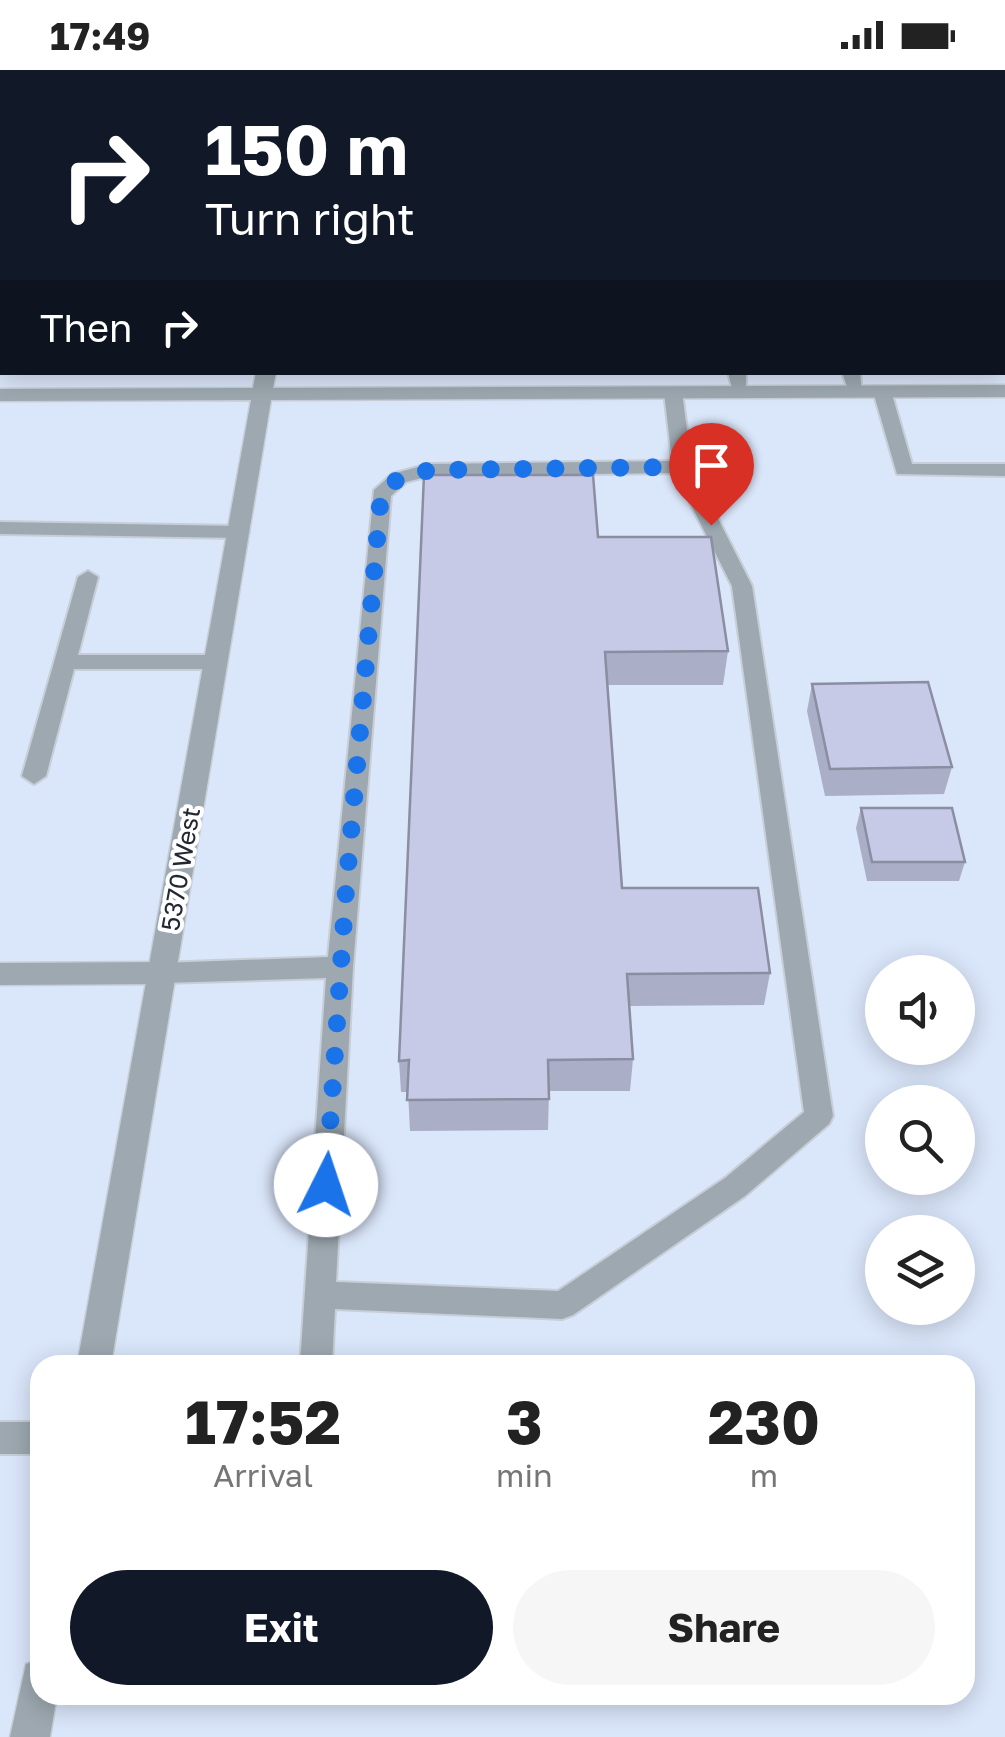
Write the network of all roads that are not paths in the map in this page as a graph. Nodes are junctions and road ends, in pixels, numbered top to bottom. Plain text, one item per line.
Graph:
1 (739, 382) edge
2 (854, 382) edge
3 (264, 383) edge
4 (882, 391) junction
5 (1005, 391) edge
6 (673, 392) junction
7 (0, 395) edge
8 (682, 467) junction
9 (1005, 470) edge
10 (0, 528) edge
11 (239, 532) junction
12 (88, 577) dead end
13 (65, 662) junction
14 (216, 662) junction
15 (34, 776) dead end
16 (340, 967) junction
17 (162, 973) junction
18 (0, 974) edge
19 (320, 1294) junction
20 (96, 1355) edge
21 (317, 1355) edge
22 (0, 1438) edge
23 (30, 1438) edge
24 (35, 1705) edge
25 (30, 1737) edge

1 - 2 street
1 - 6 street
2 - 4 street
3 - 6 street
3 - 7 street
3 - 11 street, 5370 West
4 - 5 street
4 - 9 lane
6 - 8 lane
8 - 16 lane
8 - 19 lane
10 - 11 lane
11 - 14 street, 5370 West
12 - 13 lane
13 - 14 lane
13 - 15 lane
14 - 17 street, 5370 West
16 - 17 lane
16 - 19 lane
17 - 18 street
17 - 20 street, 5370 West
19 - 21 lane
22 - 23 lane
24 - 25 street

